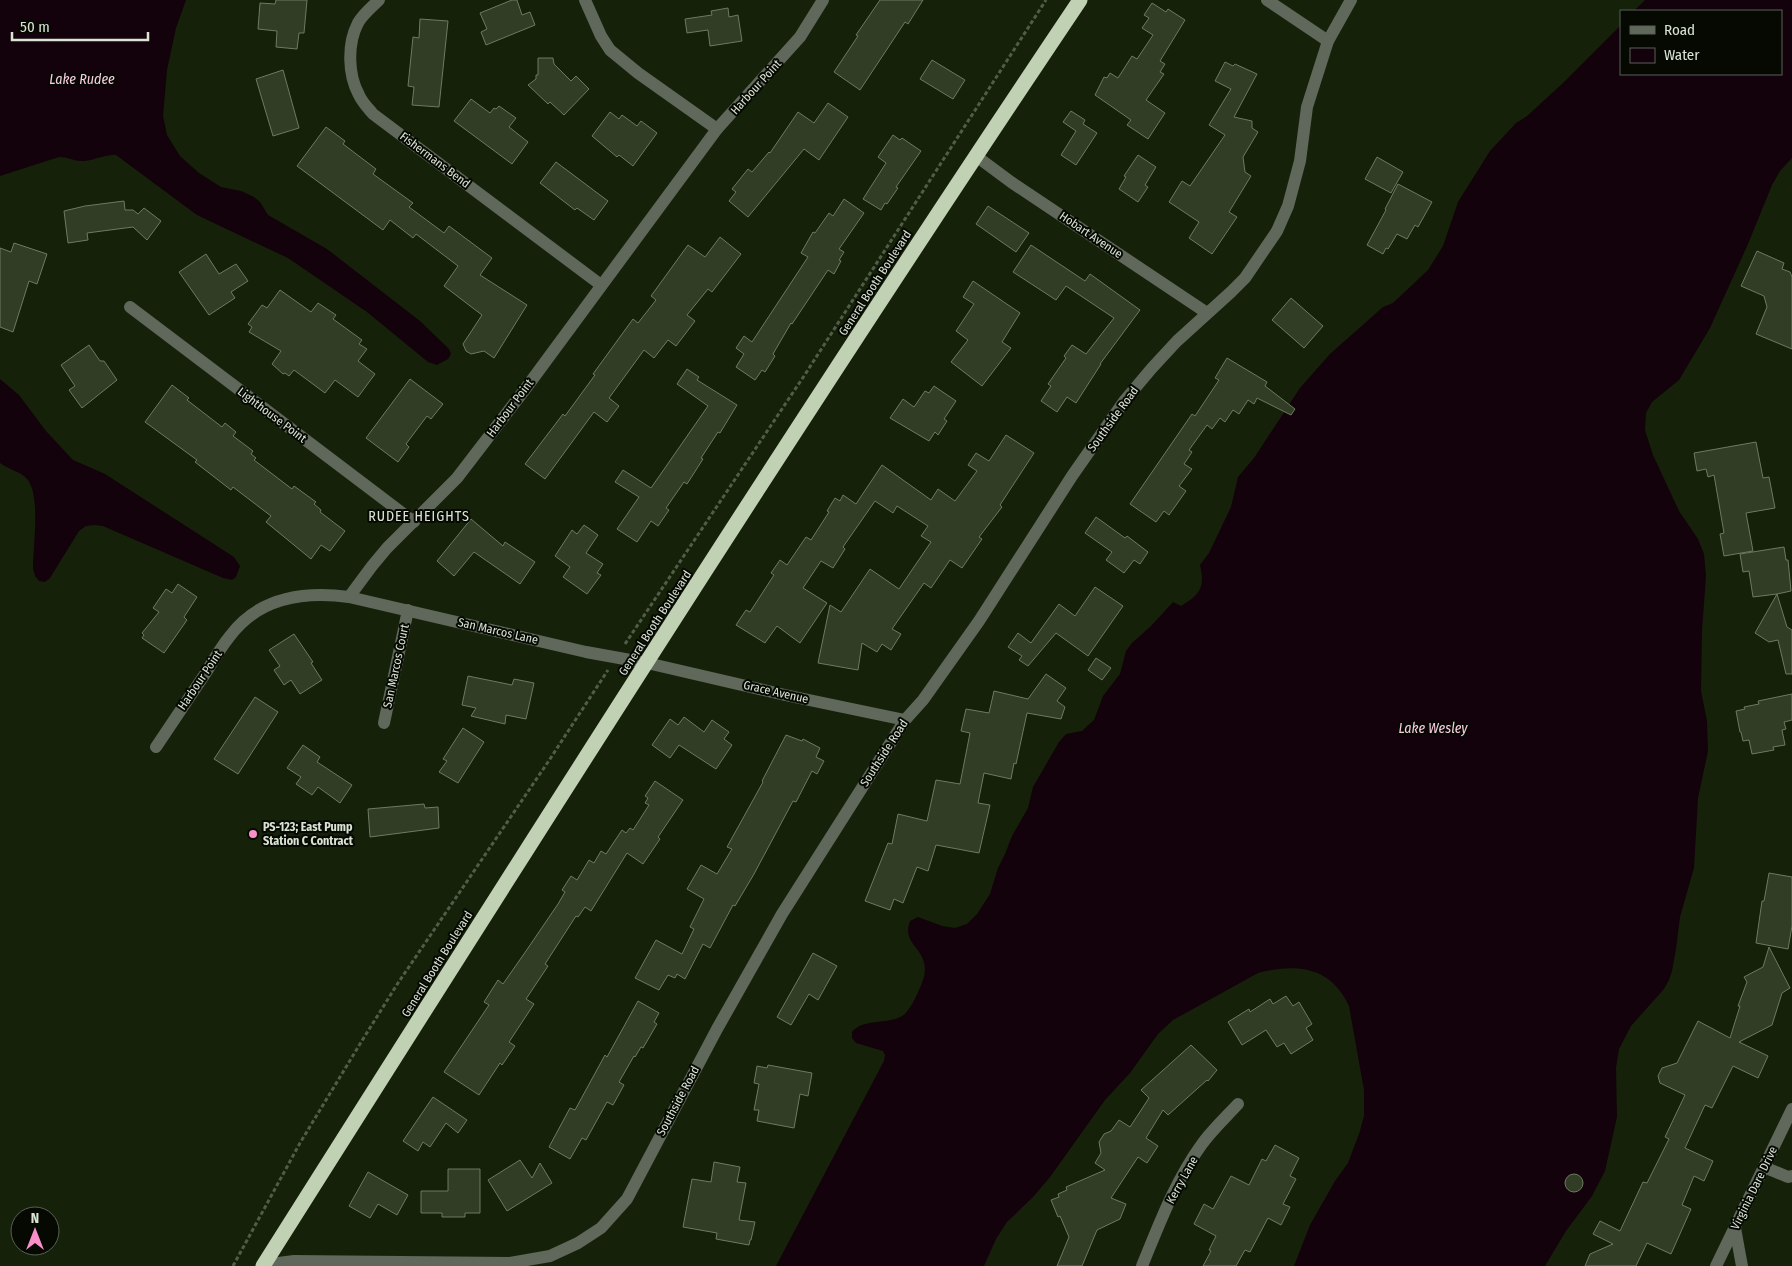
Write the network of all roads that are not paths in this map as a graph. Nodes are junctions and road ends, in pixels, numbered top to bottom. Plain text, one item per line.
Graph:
1 (379, 0) edge
2 (585, 0) edge
3 (823, 0) edge
4 (1080, 0) edge
5 (1267, 0) edge
6 (1351, 0) edge
7 (1328, 41) junction
8 (717, 130) junction
9 (976, 156) junction
10 (601, 285) junction
11 (130, 307) dead end
12 (1207, 313) junction
13 (414, 522) junction
14 (350, 597) junction
15 (408, 610) junction
16 (647, 663) junction
17 (905, 720) junction
18 (384, 723) dead end
19 (156, 747) dead end
20 (1238, 1104) dead end
21 (1792, 1109) edge
22 (1764, 1166) junction
23 (1792, 1176) edge
24 (1735, 1228) junction
25 (263, 1266) edge
26 (1142, 1266) edge
27 (1716, 1266) edge
28 (1742, 1266) edge

1 - 10 street, Fishermans Bend
2 - 8 street
3 - 8 street, Harbour Point
4 - 9 highway, General Booth Boulevard
5 - 7 street
6 - 7 street, Southside Road
7 - 12 street, Southside Road
8 - 10 street, Harbour Point
9 - 12 street, Hobart Avenue
9 - 16 highway, General Booth Boulevard
10 - 13 street, Harbour Point
11 - 13 street, Lighthouse Point
12 - 17 street, Southside Road
13 - 14 street, Harbour Point
14 - 15 street, San Marcos Lane
14 - 19 street, Harbour Point
15 - 16 street, San Marcos Lane
15 - 18 street, San Marcos Court
16 - 17 street, Grace Avenue
16 - 25 highway, General Booth Boulevard
17 - 25 street, Southside Road
20 - 26 street, Kerry Lane
21 - 22 street, Virginia Dare Drive
22 - 23 street
22 - 24 street, Virginia Dare Drive
24 - 27 street, Virginia Dare Drive
24 - 28 street

